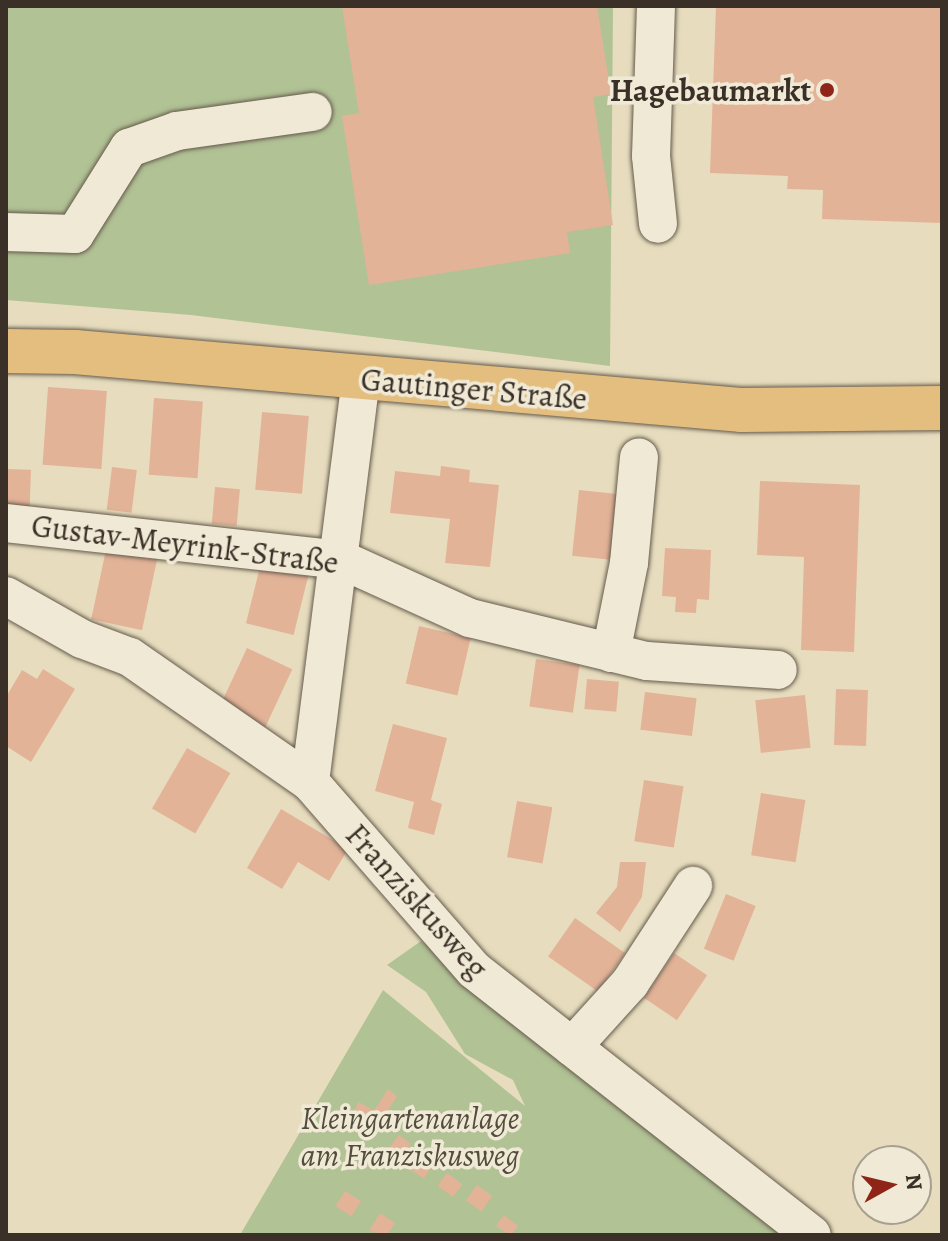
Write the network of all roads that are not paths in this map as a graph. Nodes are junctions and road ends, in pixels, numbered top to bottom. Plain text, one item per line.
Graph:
1 (656, 6) edge
2 (313, 112) dead end
3 (658, 224) dead end
4 (6, 232) edge
5 (6, 351) edge
6 (361, 380) junction
7 (942, 408) edge
8 (639, 457) dead end
9 (6, 523) edge
10 (342, 560) junction
11 (6, 596) edge
12 (611, 653) junction
13 (778, 670) dead end
14 (310, 782) junction
15 (693, 886) dead end
16 (572, 1047) junction
17 (812, 1235) edge

1 - 3 street
2 - 4 street
5 - 6 main road, Gautinger Straße
6 - 7 main road, Gautinger Straße
6 - 10 street
8 - 12 street
9 - 10 street, Gustav-Meyrink-Straße
10 - 12 street, Gustav-Meyrink-Straße
10 - 14 street
11 - 14 street, Franziskusweg
12 - 13 street, Gustav-Meyrink-Straße
14 - 16 street, Franziskusweg
15 - 16 street
16 - 17 street, Franziskusweg

